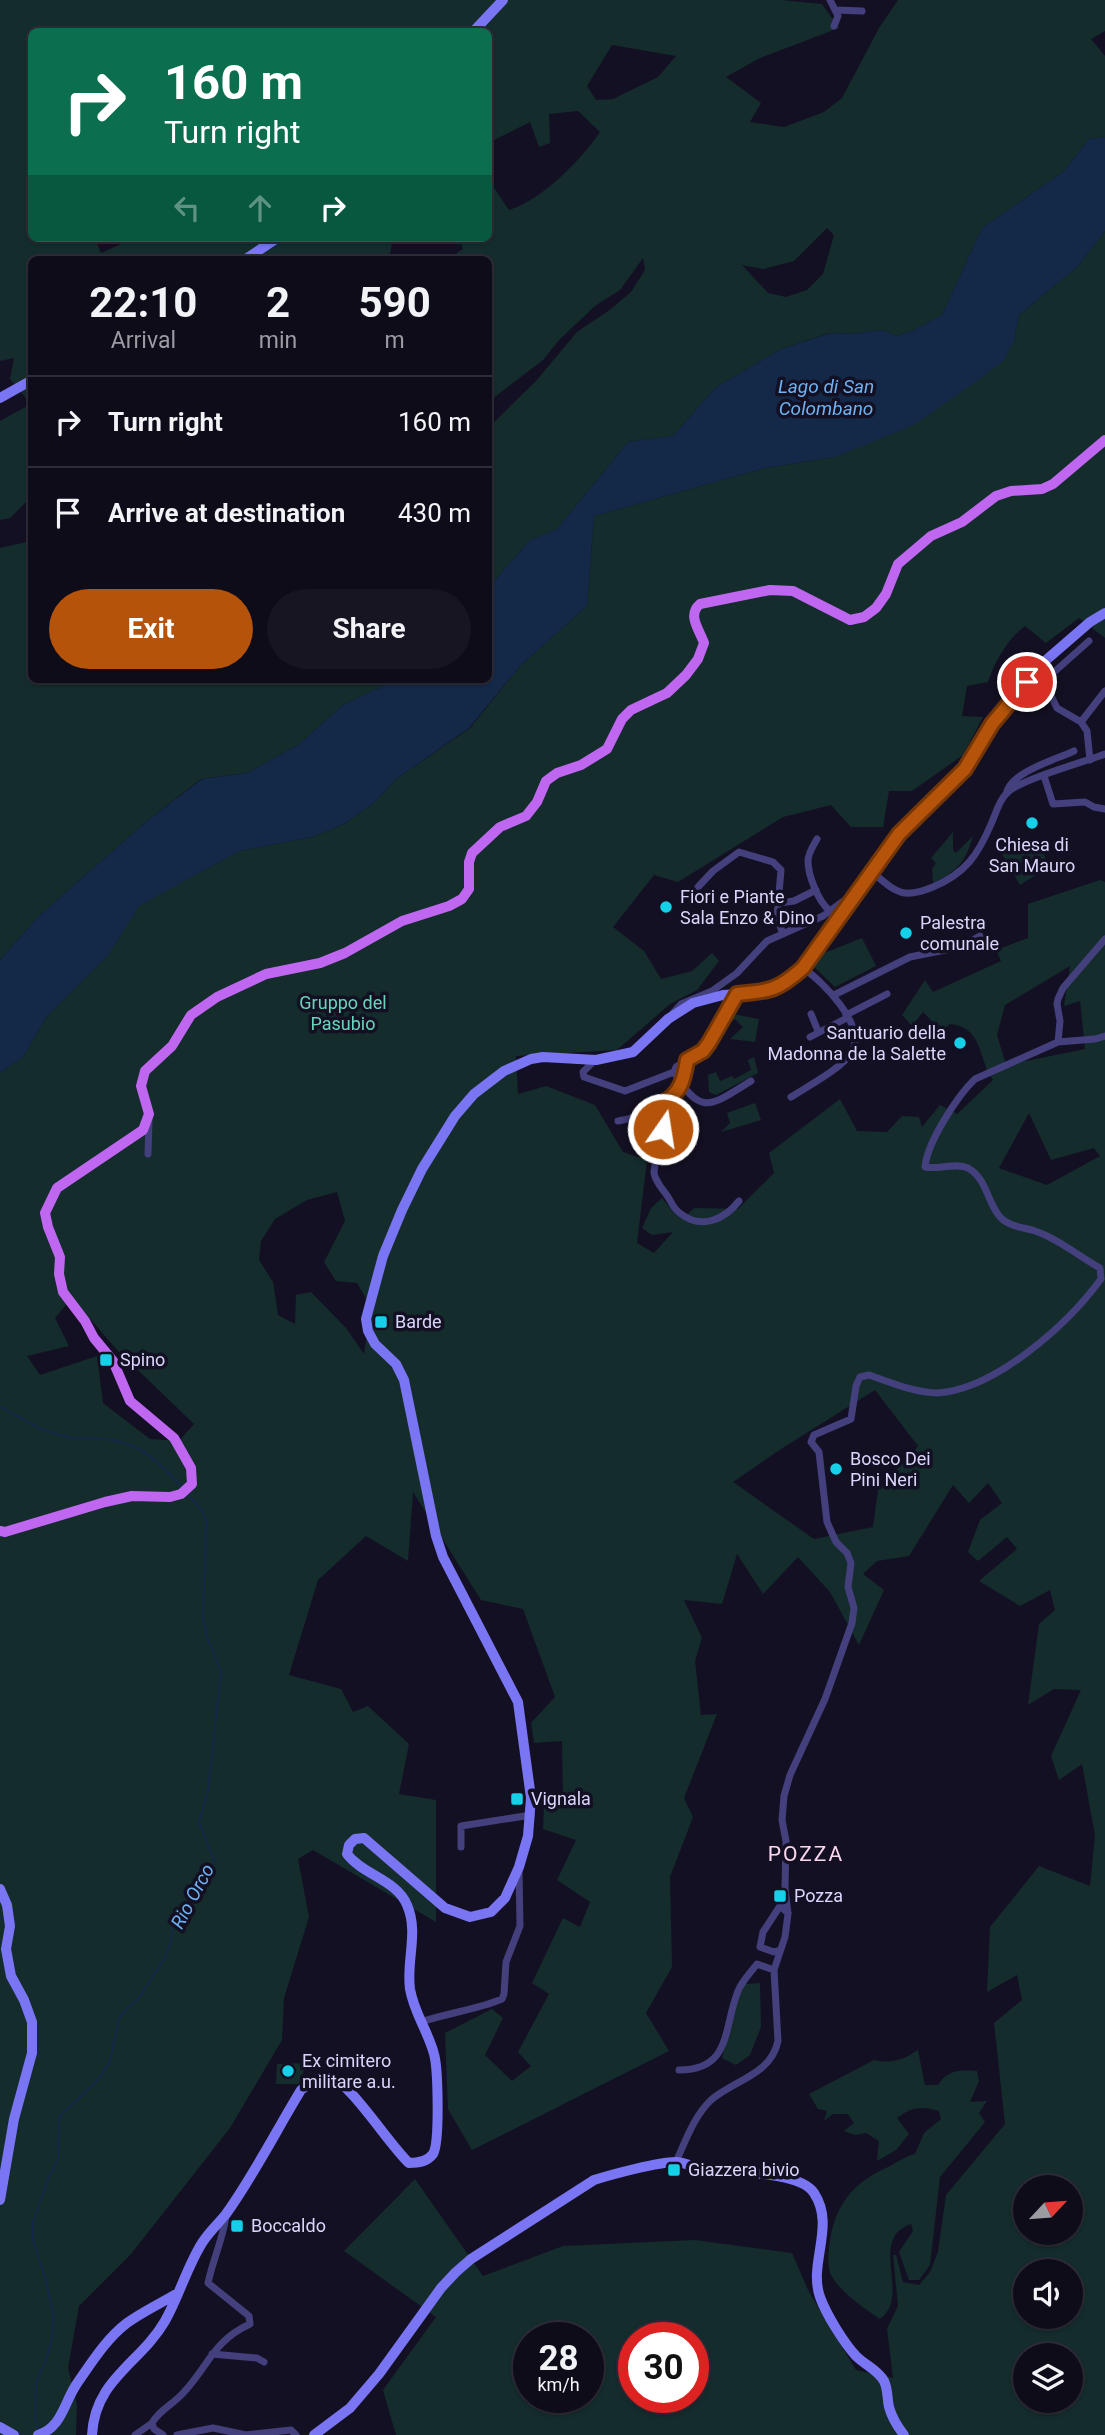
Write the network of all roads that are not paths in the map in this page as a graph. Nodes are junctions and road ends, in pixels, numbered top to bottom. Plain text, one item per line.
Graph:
1 (503, 0) edge
2 (830, 0) edge
3 (835, 10) junction
4 (862, 12) dead end
5 (834, 26) dead end
6 (477, 28) edge
7 (271, 242) edge
8 (250, 256) edge
9 (28, 382) edge
10 (0, 398) edge
11 (1105, 440) edge
12 (1105, 613) edge
13 (1089, 641) dead end
14 (1105, 691) edge
15 (1081, 722) junction
16 (1074, 751) dead end
17 (1105, 754) edge
18 (1090, 760) junction
19 (1044, 776) junction
20 (1007, 792) junction
21 (1105, 809) edge
22 (817, 839) dead end
23 (872, 872) junction
24 (698, 887) dead end
25 (816, 890) junction
26 (779, 903) junction
27 (846, 906) junction
28 (829, 910) junction
29 (783, 934) junction
30 (980, 936) dead end
31 (1105, 939) edge
32 (803, 968) junction
33 (737, 994) junction
34 (887, 994) dead end
35 (834, 995) junction
36 (811, 1014) dead end
37 (847, 1016) junction
38 (668, 1019) junction
39 (818, 1031) junction
40 (1105, 1035) edge
41 (810, 1037) dead end
42 (1058, 1042) junction
43 (596, 1060) junction
44 (687, 1060) junction
45 (674, 1072) junction
46 (751, 1081) dead end
47 (681, 1085) junction
48 (791, 1097) dead end
49 (663, 1103) junction
50 (149, 1114) junction
51 (618, 1121) dead end
52 (148, 1154) dead end
53 (739, 1201) dead end
54 (0, 1531) edge
55 (531, 1815) junction
56 (461, 1847) dead end
57 (519, 1867) junction
58 (0, 1889) edge
59 (789, 1913) junction
60 (780, 1950) junction
61 (774, 1969) junction
62 (421, 2022) junction
63 (679, 2070) dead end
64 (676, 2162) junction
65 (0, 2200) edge
66 (226, 2214) junction
67 (178, 2293) junction
68 (152, 2309) junction
69 (166, 2319) junction
70 (158, 2332) junction
71 (212, 2354) junction
72 (264, 2361) dead end
73 (152, 2423) junction
74 (0, 2427) edge
75 (14, 2435) edge
76 (38, 2435) edge
77 (92, 2435) edge
78 (135, 2435) edge
79 (163, 2435) edge
80 (177, 2435) edge
81 (296, 2435) edge
82 (314, 2435) edge
83 (904, 2435) edge

1 - 6 street
2 - 3 street
3 - 4 street
3 - 5 street
7 - 8 street
9 - 10 street
11 - 50 main road
12 - 23 street
13 - 15 street
14 - 15 street
15 - 18 street
16 - 20 street
17 - 18 street
18 - 19 street
19 - 20 street
19 - 21 street
20 - 23 street
22 - 25 street
23 - 27 street
24 - 26 street
25 - 26 street
25 - 28 street
26 - 29 street
27 - 28 street
27 - 32 street
28 - 29 street
29 - 38 street
30 - 35 street
31 - 42 street
32 - 33 street
32 - 35 street
33 - 38 street
33 - 44 street
34 - 37 street
35 - 37 street
36 - 39 street
37 - 39 street
37 - 48 street
38 - 43 street
39 - 41 street
40 - 42 street
42 - 59 street
43 - 45 street
43 - 55 street
44 - 45 street
44 - 47 street
45 - 47 street
46 - 47 street
47 - 49 street
49 - 51 street
49 - 53 street
50 - 52 street
50 - 54 main road
55 - 56 street
55 - 57 street
57 - 62 street
57 - 62 street
58 - 65 street
59 - 60 street
59 - 60 street
60 - 61 street
61 - 63 street
61 - 64 street
62 - 66 street
64 - 82 street
64 - 83 street
66 - 67 street
66 - 71 street
67 - 68 street
67 - 69 street
68 - 69 street
68 - 70 street
68 - 76 street
69 - 70 street
70 - 77 street
71 - 72 street
71 - 73 street
73 - 78 street
73 - 79 street
74 - 75 street
80 - 81 street

